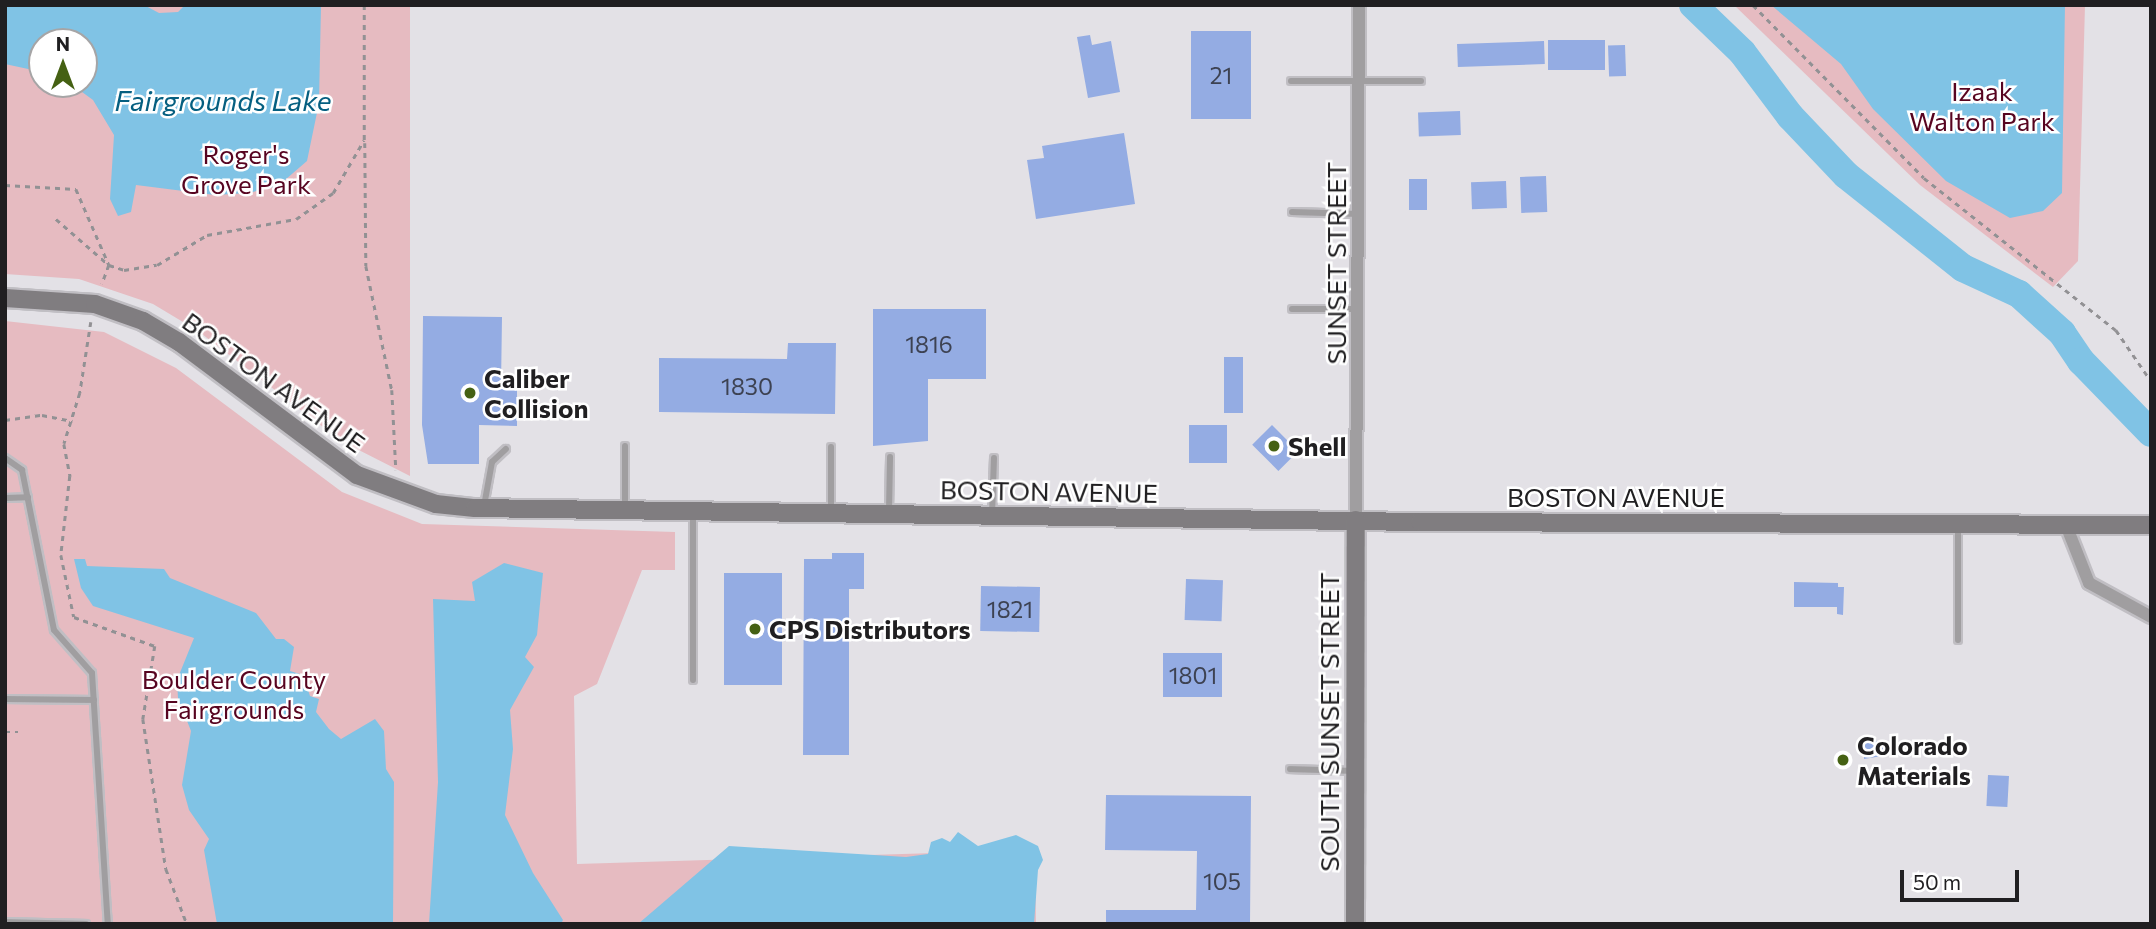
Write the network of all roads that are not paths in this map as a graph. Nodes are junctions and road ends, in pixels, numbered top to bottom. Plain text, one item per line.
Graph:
1 (1359, 5) edge
2 (1291, 81) dead end
3 (1359, 81) junction
4 (1420, 81) dead end
5 (1292, 212) dead end
6 (1359, 214) junction
7 (5, 298) edge
8 (1292, 309) dead end
9 (1358, 309) junction
10 (625, 446) dead end
11 (831, 447) dead end
12 (506, 449) dead end
13 (890, 457) dead end
14 (5, 458) edge
15 (994, 458) dead end
16 (28, 497) junction
17 (5, 498) edge
18 (484, 508) junction
19 (625, 511) junction
20 (693, 513) junction
21 (831, 515) junction
22 (889, 516) junction
23 (992, 517) junction
24 (1356, 520) junction
25 (1958, 524) junction
26 (2066, 525) junction
27 (2151, 525) edge
28 (2151, 617) edge
29 (1958, 640) dead end
30 (692, 680) dead end
31 (5, 699) edge
32 (94, 700) junction
33 (1290, 769) dead end
34 (1355, 771) junction
35 (5, 922) edge
36 (86, 924) edge
37 (108, 924) edge
38 (1355, 924) edge

1 - 3 street, SUNSET STREET
2 - 3 lane
3 - 4 lane
3 - 6 street, SUNSET STREET
5 - 6 lane
6 - 9 street, SUNSET STREET
7 - 18 street, BOSTON AVENUE
8 - 9 lane
9 - 24 street, SUNSET STREET
10 - 19 lane
11 - 21 lane
12 - 18 lane
13 - 22 lane
14 - 16 lane
15 - 23 lane
16 - 17 lane
16 - 32 lane
18 - 19 street, BOSTON AVENUE
19 - 20 street, BOSTON AVENUE
20 - 21 street, BOSTON AVENUE
20 - 30 lane
21 - 22 street, BOSTON AVENUE
22 - 23 street, BOSTON AVENUE
23 - 24 street, BOSTON AVENUE
24 - 25 street, BOSTON AVENUE
24 - 34 street, SOUTH SUNSET STREET
25 - 26 street, BOSTON AVENUE
25 - 29 lane
26 - 27 street, BOSTON AVENUE
26 - 28 street
31 - 32 lane
32 - 37 lane
33 - 34 lane
34 - 38 street, SOUTH SUNSET STREET
35 - 36 lane

